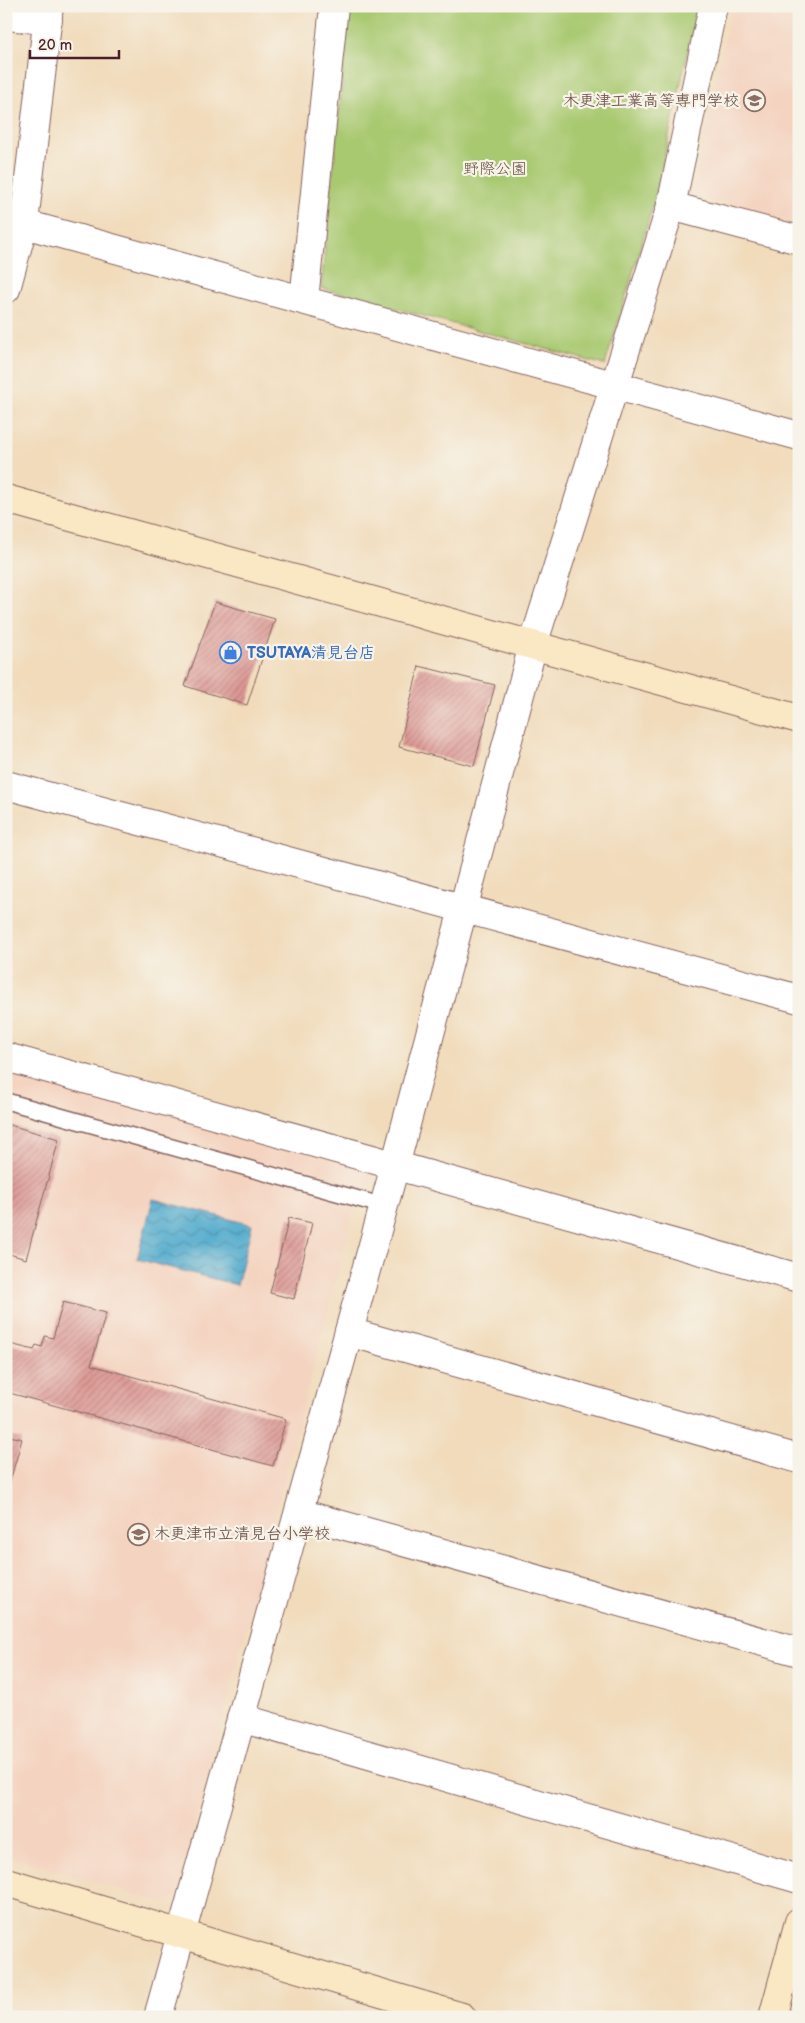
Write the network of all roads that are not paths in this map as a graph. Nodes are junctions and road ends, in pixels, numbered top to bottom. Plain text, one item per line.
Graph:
1 (334, 6) edge
2 (713, 6) edge
3 (49, 13) edge
4 (6, 16) edge
5 (671, 206) junction
6 (15, 221) edge
7 (799, 240) edge
8 (6, 289) edge
9 (304, 300) junction
10 (615, 386) junction
11 (799, 436) edge
12 (6, 499) edge
13 (533, 645) junction
14 (799, 719) edge
15 (6, 785) edge
16 (463, 909) junction
17 (799, 1000) edge
18 (6, 1057) edge
19 (6, 1102) edge
20 (395, 1166) junction
21 (384, 1206) junction
22 (799, 1278) edge
23 (349, 1332) junction
24 (799, 1459) edge
25 (299, 1513) junction
26 (799, 1652) edge
27 (241, 1718) junction
28 (799, 1879) edge
29 (6, 1882) edge
30 (799, 1922) edge
31 (179, 1934) junction
32 (158, 2017) edge
33 (462, 2017) edge
34 (773, 2017) edge

1 - 9 street
2 - 5 street
3 - 4 street
3 - 6 street
5 - 7 street
5 - 10 street
6 - 8 street
6 - 9 street
9 - 10 street
10 - 11 street
10 - 13 street
12 - 13 street
13 - 14 street
13 - 16 street
15 - 16 street
16 - 17 street
16 - 20 street
18 - 20 street
19 - 21 lane
20 - 21 street
20 - 22 street
21 - 23 street
23 - 24 street
23 - 25 street
25 - 26 street
25 - 27 street
27 - 28 street
27 - 31 street
29 - 31 street
30 - 34 street
31 - 32 street
31 - 33 street

